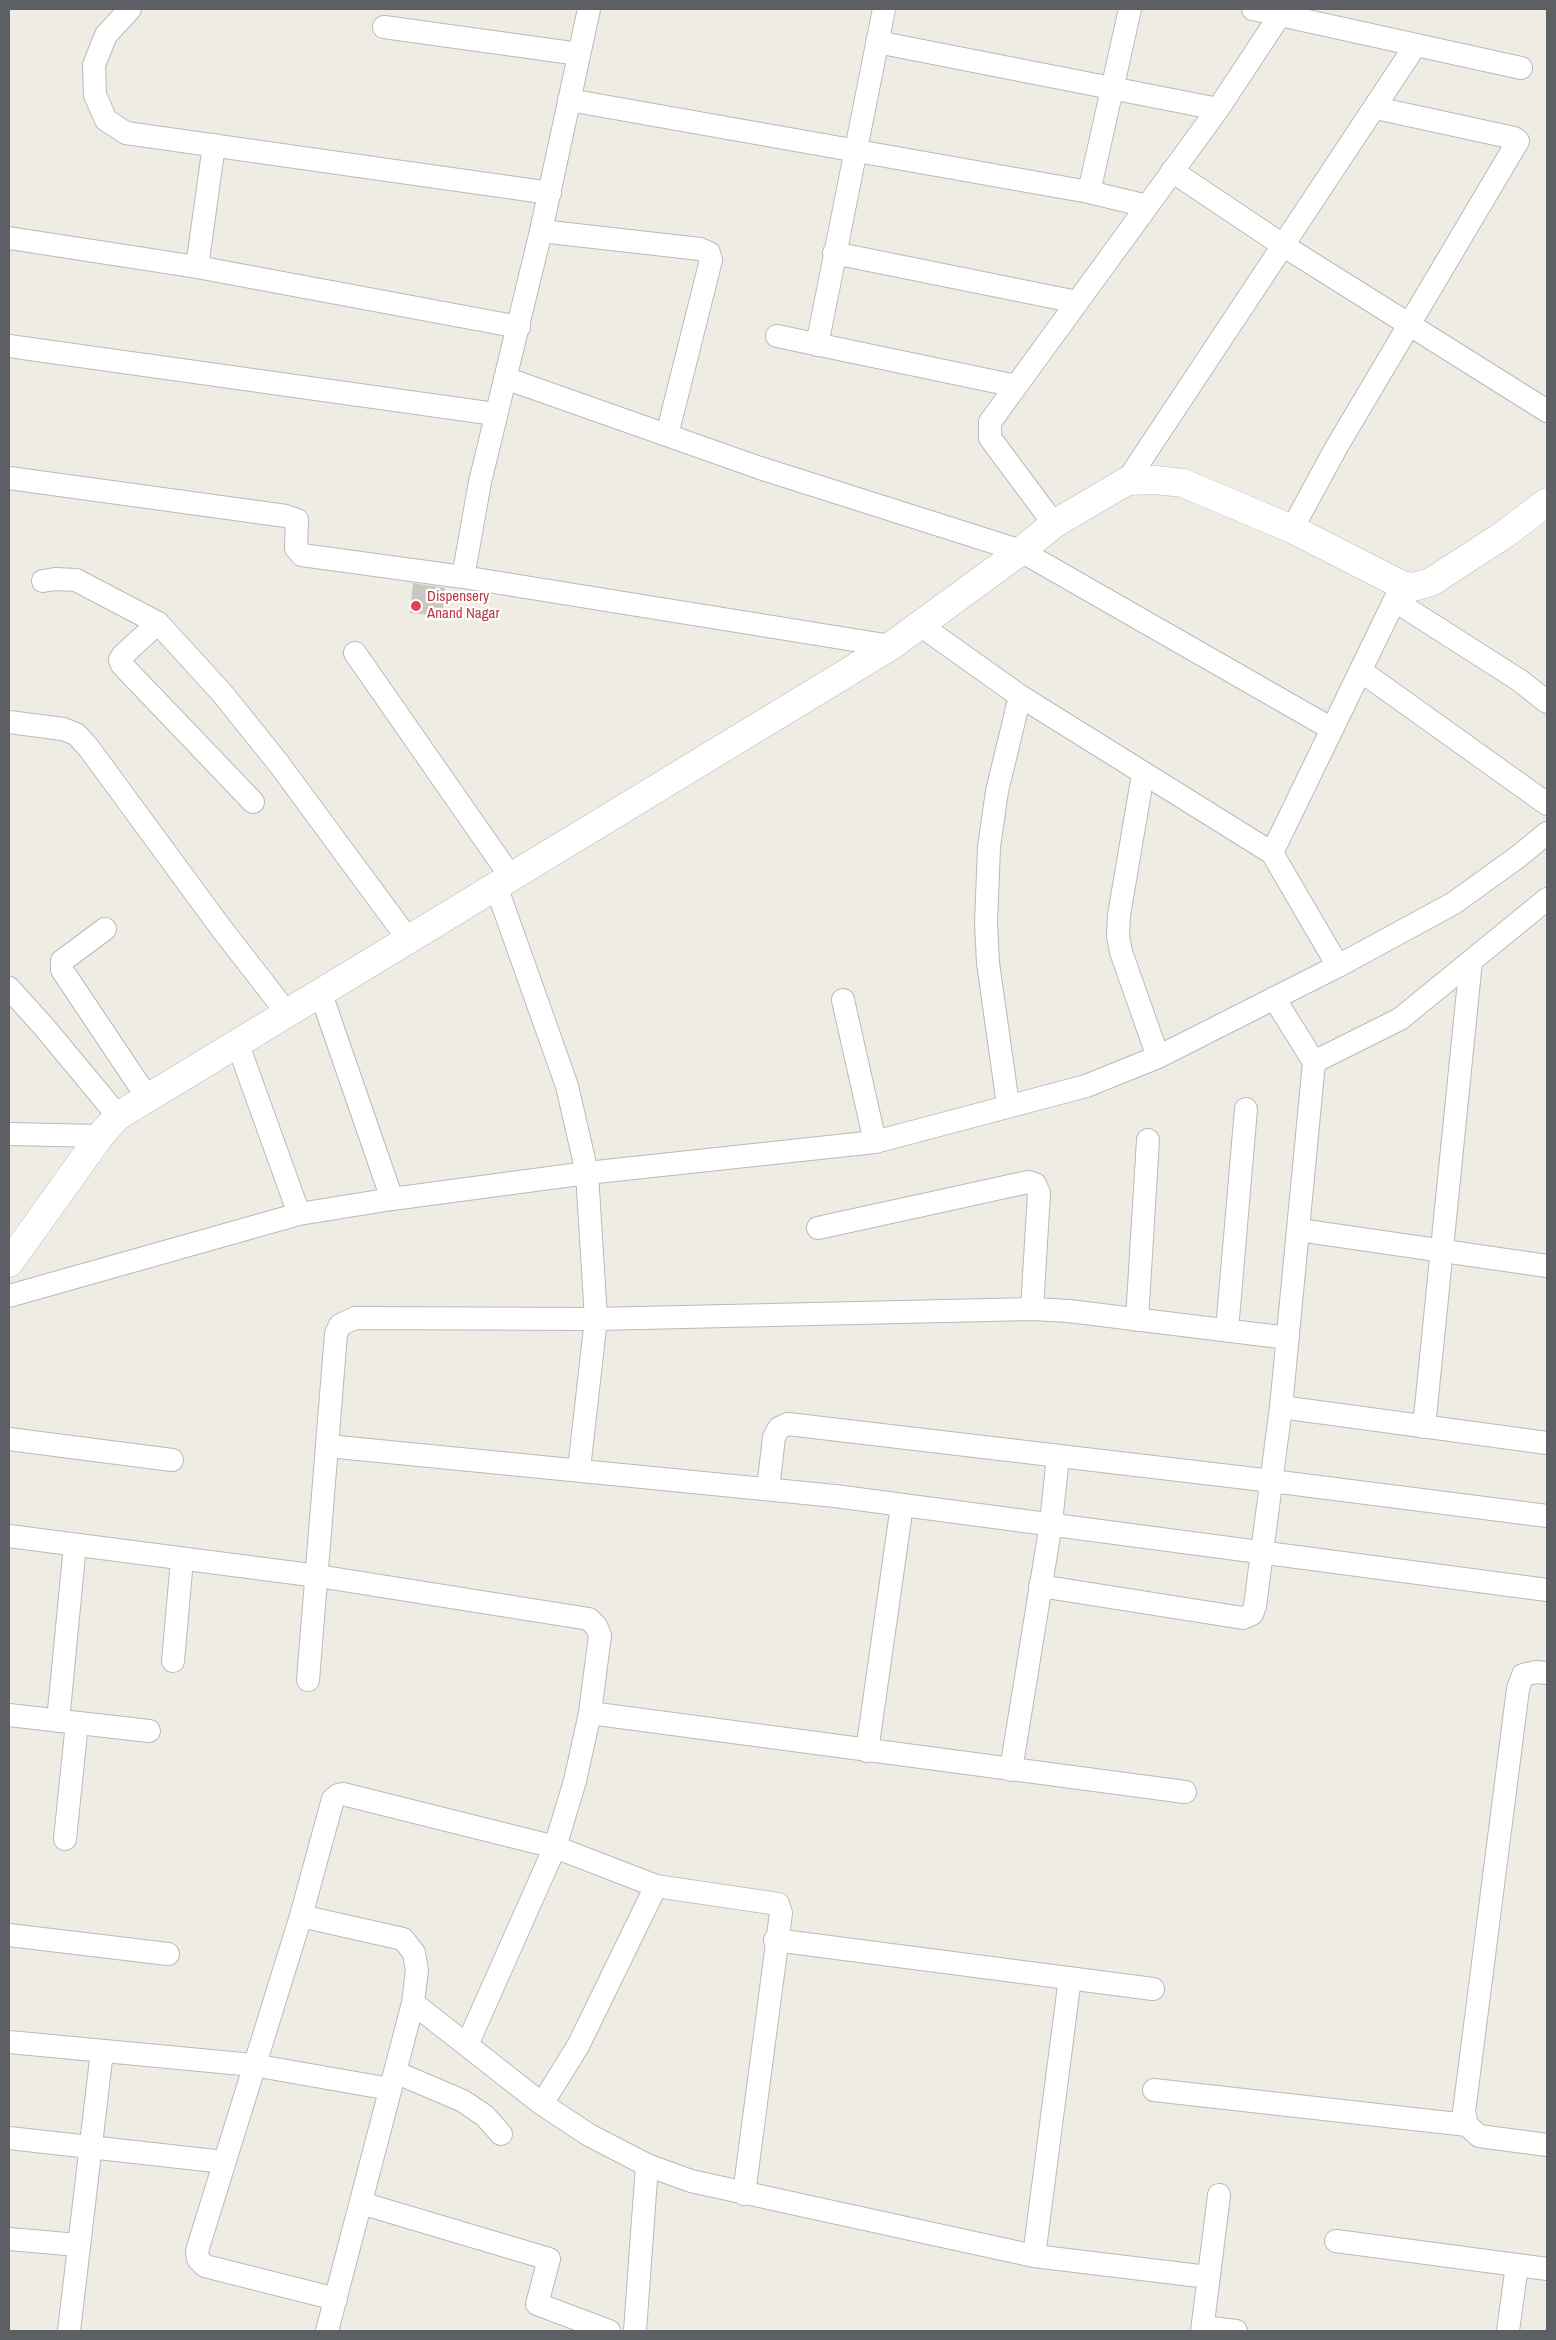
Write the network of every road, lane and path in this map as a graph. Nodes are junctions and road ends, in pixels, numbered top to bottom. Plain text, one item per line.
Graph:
1 (130, 9) edge
2 (589, 9) edge
3 (884, 9) edge
4 (1130, 9) edge
5 (1254, 9) edge
6 (1281, 12) edge
7 (384, 27) dead end
8 (877, 42) junction
9 (1415, 46) junction
10 (580, 54) junction
11 (1521, 68) dead end
12 (1113, 88) junction
13 (569, 100) junction
14 (1376, 108) junction
15 (1218, 109) junction
16 (214, 145) junction
17 (855, 150) junction
18 (1172, 171) junction
19 (1089, 192) junction
20 (550, 193) junction
21 (1147, 206) junction
22 (541, 231) junction
23 (9, 238) edge
24 (1284, 246) junction
25 (834, 253) junction
26 (197, 267) junction
27 (1077, 302) junction
28 (1409, 325) junction
29 (519, 327) junction
30 (777, 336) dead end
31 (817, 345) junction
32 (9, 346) edge
33 (506, 378) junction
34 (1016, 386) junction
35 (1547, 411) edge
36 (495, 414) junction
37 (667, 435) junction
38 (9, 478) edge
39 (1127, 481) junction
40 (1547, 502) edge
41 (1054, 524) junction
42 (1292, 529) junction
43 (1021, 551) junction
44 (463, 577) junction
45 (44, 581) dead end
46 (1399, 593) junction
47 (158, 623) junction
48 (920, 625) junction
49 (890, 646) junction
50 (355, 653) dead end
51 (1361, 672) junction
52 (1519, 680) junction
53 (1547, 682) edge
54 (1020, 696) junction
55 (1547, 702) edge
56 (9, 722) edge
57 (1332, 729) junction
58 (1143, 774) junction
59 (253, 802) dead end
60 (1547, 804) edge
61 (1547, 833) edge
62 (1272, 853) junction
63 (504, 881) junction
64 (1547, 899) edge
65 (105, 929) dead end
66 (408, 939) junction
67 (1471, 961) junction
68 (1338, 966) junction
69 (9, 988) edge
70 (321, 994) junction
71 (1274, 998) junction
72 (843, 1000) dead end
73 (286, 1012) junction
74 (237, 1042) junction
75 (1158, 1057) junction
76 (1314, 1062) junction
77 (147, 1097) junction
78 (1008, 1105) junction
79 (1246, 1109) dead end
80 (118, 1116) junction
81 (9, 1134) edge
82 (100, 1136) junction
83 (1148, 1140) dead end
84 (875, 1142) junction
85 (587, 1173) junction
86 (392, 1199) junction
87 (299, 1214) junction
88 (818, 1228) dead end
89 (1299, 1230) junction
90 (1442, 1251) junction
91 (9, 1263) edge
92 (1547, 1266) edge
93 (9, 1296) edge
94 (1032, 1309) junction
95 (596, 1319) junction
96 (1137, 1320) junction
97 (1227, 1330) junction
98 (1288, 1338) junction
99 (1281, 1407) junction
100 (1424, 1427) junction
101 (9, 1439) edge
102 (1547, 1443) edge
103 (328, 1446) junction
104 (1058, 1456) junction
105 (172, 1460) dead end
106 (579, 1469) junction
107 (1272, 1481) junction
108 (768, 1489) junction
109 (902, 1504) junction
110 (1547, 1516) edge
111 (1051, 1523) junction
112 (9, 1536) edge
113 (75, 1545) junction
114 (1262, 1552) junction
115 (182, 1560) junction
116 (318, 1576) junction
117 (1040, 1586) junction
118 (1547, 1590) edge
119 (173, 1662) dead end
120 (1547, 1673) edge
121 (308, 1680) dead end
122 (590, 1713) junction
123 (9, 1715) edge
124 (67, 1722) junction
125 (150, 1731) dead end
126 (867, 1751) junction
127 (1011, 1770) junction
128 (1185, 1792) dead end
129 (65, 1839) dead end
130 (555, 1847) junction
131 (656, 1886) junction
132 (301, 1916) junction
133 (9, 1935) edge
134 (775, 1940) junction
135 (168, 1954) dead end
136 (1070, 1978) junction
137 (1153, 1989) dead end
138 (413, 2002) junction
139 (9, 2042) edge
140 (467, 2045) junction
141 (102, 2050) junction
142 (253, 2065) junction
143 (393, 2080) junction
144 (1154, 2090) dead end
145 (542, 2104) junction
146 (1467, 2125) junction
147 (502, 2134) dead end
148 (9, 2138) edge
149 (1547, 2145) edge
150 (90, 2146) junction
151 (224, 2162) junction
152 (647, 2165) junction
153 (744, 2194) junction
154 (1218, 2195) dead end
155 (361, 2203) junction
156 (9, 2239) edge
157 (1336, 2241) dead end
158 (78, 2245) junction
159 (1034, 2256) junction
160 (1517, 2265) junction
161 (1547, 2269) edge
162 (1208, 2277) junction
163 (336, 2299) junction
164 (1202, 2329) edge
165 (69, 2331) edge
166 (328, 2331) edge
167 (609, 2331) edge
168 (635, 2331) edge
169 (1236, 2331) edge
170 (1508, 2331) edge

1 - 16 street
2 - 10 street
3 - 8 street
4 - 12 street
5 - 6 street
6 - 9 street
6 - 15 street
7 - 10 street
8 - 12 street
8 - 17 street
9 - 11 street
9 - 14 street
10 - 13 street
12 - 15 street
12 - 19 street
13 - 17 street
13 - 20 street
14 - 24 street
14 - 28 street
15 - 18 street
16 - 20 street
16 - 26 street
17 - 19 street
17 - 25 street
18 - 21 street
18 - 24 street
19 - 21 street
20 - 22 street
21 - 27 street
22 - 29 street
22 - 37 street
23 - 26 street
24 - 28 street
24 - 39 street
25 - 27 street
25 - 31 street
26 - 29 street
27 - 34 street
28 - 35 street
28 - 42 street
29 - 33 street
30 - 31 street
31 - 34 street
32 - 36 street
33 - 36 street
33 - 37 street
34 - 41 street
36 - 44 street
37 - 43 street
38 - 44 street
39 - 41 street
39 - 42 street
40 - 46 street
41 - 43 street
42 - 46 street
43 - 48 street
43 - 57 street
44 - 49 street
45 - 47 street
46 - 51 street
46 - 52 street
47 - 59 street
47 - 66 street
48 - 49 street
48 - 54 street
49 - 63 street
50 - 63 street
51 - 57 street
51 - 60 street
52 - 53 street
52 - 55 street
54 - 58 street
54 - 78 street
56 - 73 street
57 - 62 street
58 - 62 street
58 - 75 street
61 - 68 street
62 - 68 street
63 - 66 street
63 - 85 street
64 - 67 street
65 - 77 street
66 - 70 street
67 - 76 street
67 - 90 street
68 - 71 street
69 - 80 street
70 - 73 street
70 - 86 street
71 - 75 street
71 - 76 street
72 - 84 street
73 - 74 street
74 - 77 street
74 - 87 street
75 - 78 street
76 - 89 street
77 - 80 street
78 - 84 street
79 - 97 street
80 - 82 street
81 - 82 street
82 - 91 street
83 - 96 street
84 - 85 street
85 - 86 street
85 - 95 street
86 - 87 street
87 - 93 street
88 - 94 street
89 - 90 street
89 - 98 street
90 - 92 street
90 - 100 street
94 - 95 street
94 - 96 street
95 - 103 street
95 - 106 street
96 - 97 street
97 - 98 street
98 - 99 street
99 - 100 street
99 - 107 street
100 - 102 street
101 - 105 street
103 - 106 street
103 - 116 street
104 - 107 street
104 - 108 street
104 - 111 street
106 - 108 street
107 - 110 street
107 - 114 street
108 - 109 street
109 - 111 street
109 - 126 street
111 - 114 street
111 - 117 street
112 - 113 street
113 - 115 street
113 - 124 street
114 - 117 street
114 - 118 street
115 - 116 street
115 - 119 street
116 - 121 street
116 - 122 street
117 - 127 street
120 - 146 street
122 - 126 street
122 - 130 street
123 - 124 street
124 - 125 street
124 - 129 street
126 - 127 street
127 - 128 street
130 - 131 street
130 - 132 street
130 - 140 street
131 - 134 street
131 - 145 street
132 - 138 street
132 - 142 street
133 - 135 street
134 - 136 street
134 - 153 street
136 - 137 street
136 - 159 street
138 - 140 street
138 - 143 street
139 - 141 street
140 - 145 street
141 - 142 street
141 - 150 street
142 - 143 street
142 - 151 street
143 - 147 street
143 - 155 street
144 - 146 street
145 - 152 street
146 - 149 street
148 - 150 street
150 - 151 street
150 - 158 street
151 - 163 street
152 - 153 street
152 - 168 street
153 - 159 street
154 - 162 street
155 - 163 street
155 - 167 street
156 - 158 street
157 - 160 street
158 - 165 street
159 - 162 street
160 - 161 street
160 - 170 street
162 - 164 street
163 - 166 street
164 - 169 street

